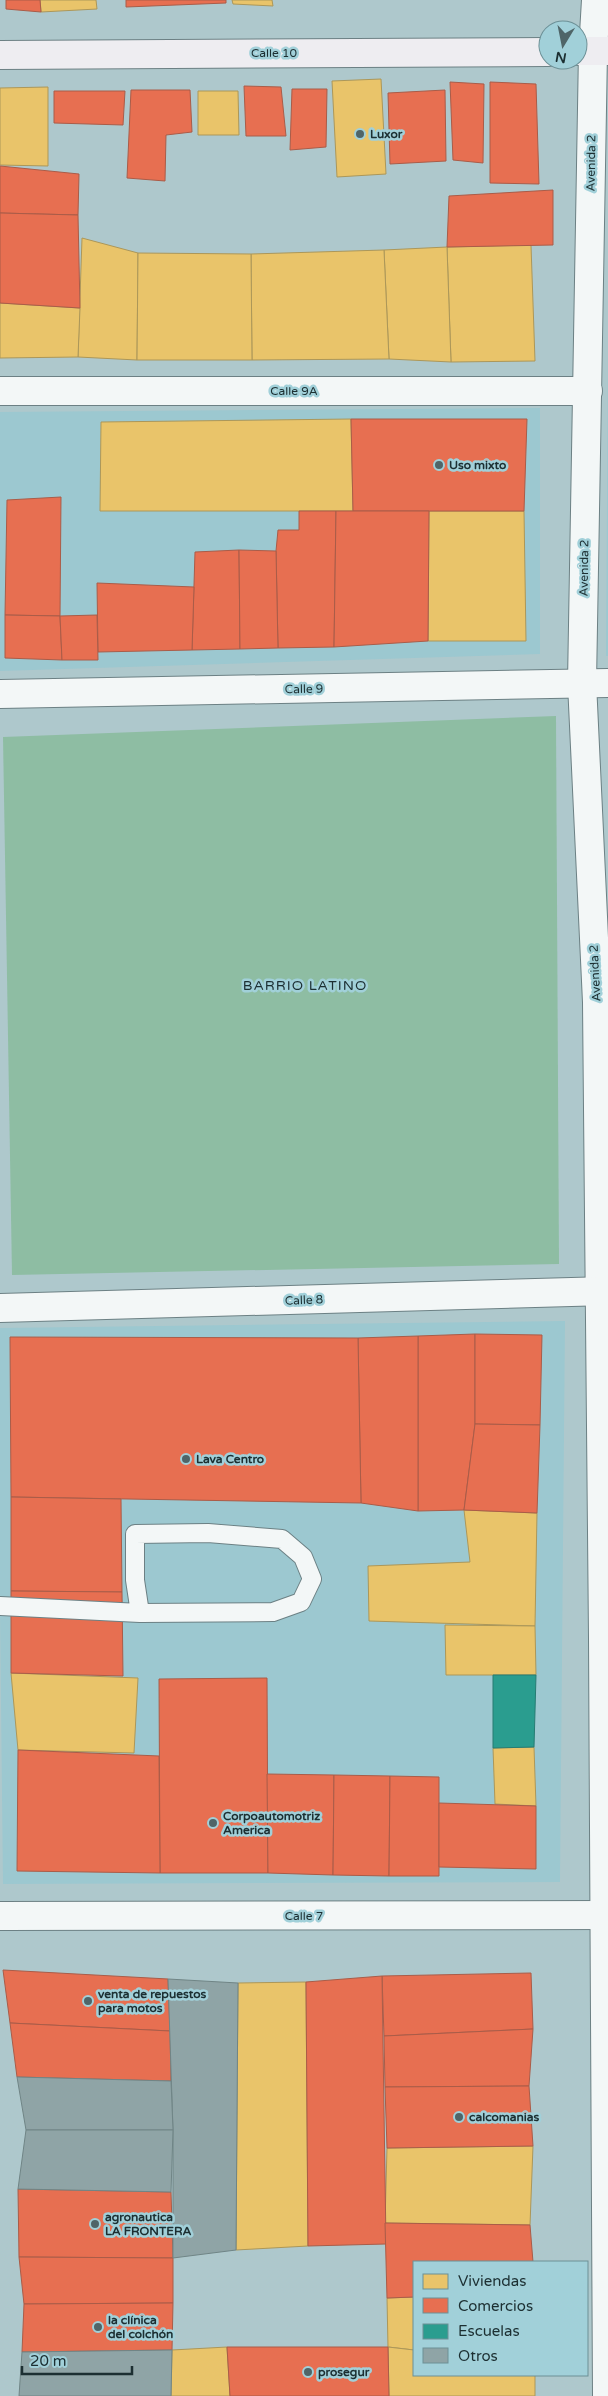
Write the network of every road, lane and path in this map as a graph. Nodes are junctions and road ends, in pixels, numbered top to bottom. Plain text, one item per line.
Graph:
1 (596, 0) edge
2 (593, 51) edge
3 (538, 52) edge
4 (0, 55) edge
5 (0, 391) edge
6 (588, 391) junction
7 (595, 683) edge
8 (0, 694) edge
9 (602, 1002) edge
10 (604, 1291) edge
11 (0, 1308) edge
12 (0, 1606) edge
13 (140, 1613) junction
14 (606, 1638) edge
15 (606, 1915) edge
16 (0, 1916) edge
17 (608, 2396) edge

1 - 2 street, Avenida 2
2 - 6 street, Avenida 2
3 - 4 street, Calle 10
5 - 6 street, Calle 9A
6 - 7 street, Avenida 2
7 - 8 street, Calle 9
7 - 9 street, Avenida 2
9 - 10 street, Avenida 2
10 - 11 street, Calle 8
10 - 14 street, Avenida 2
12 - 13 lane
13 - 13 lane
14 - 15 street, Avenida 2
15 - 16 street, Calle 7
15 - 17 street, Avenida 2

